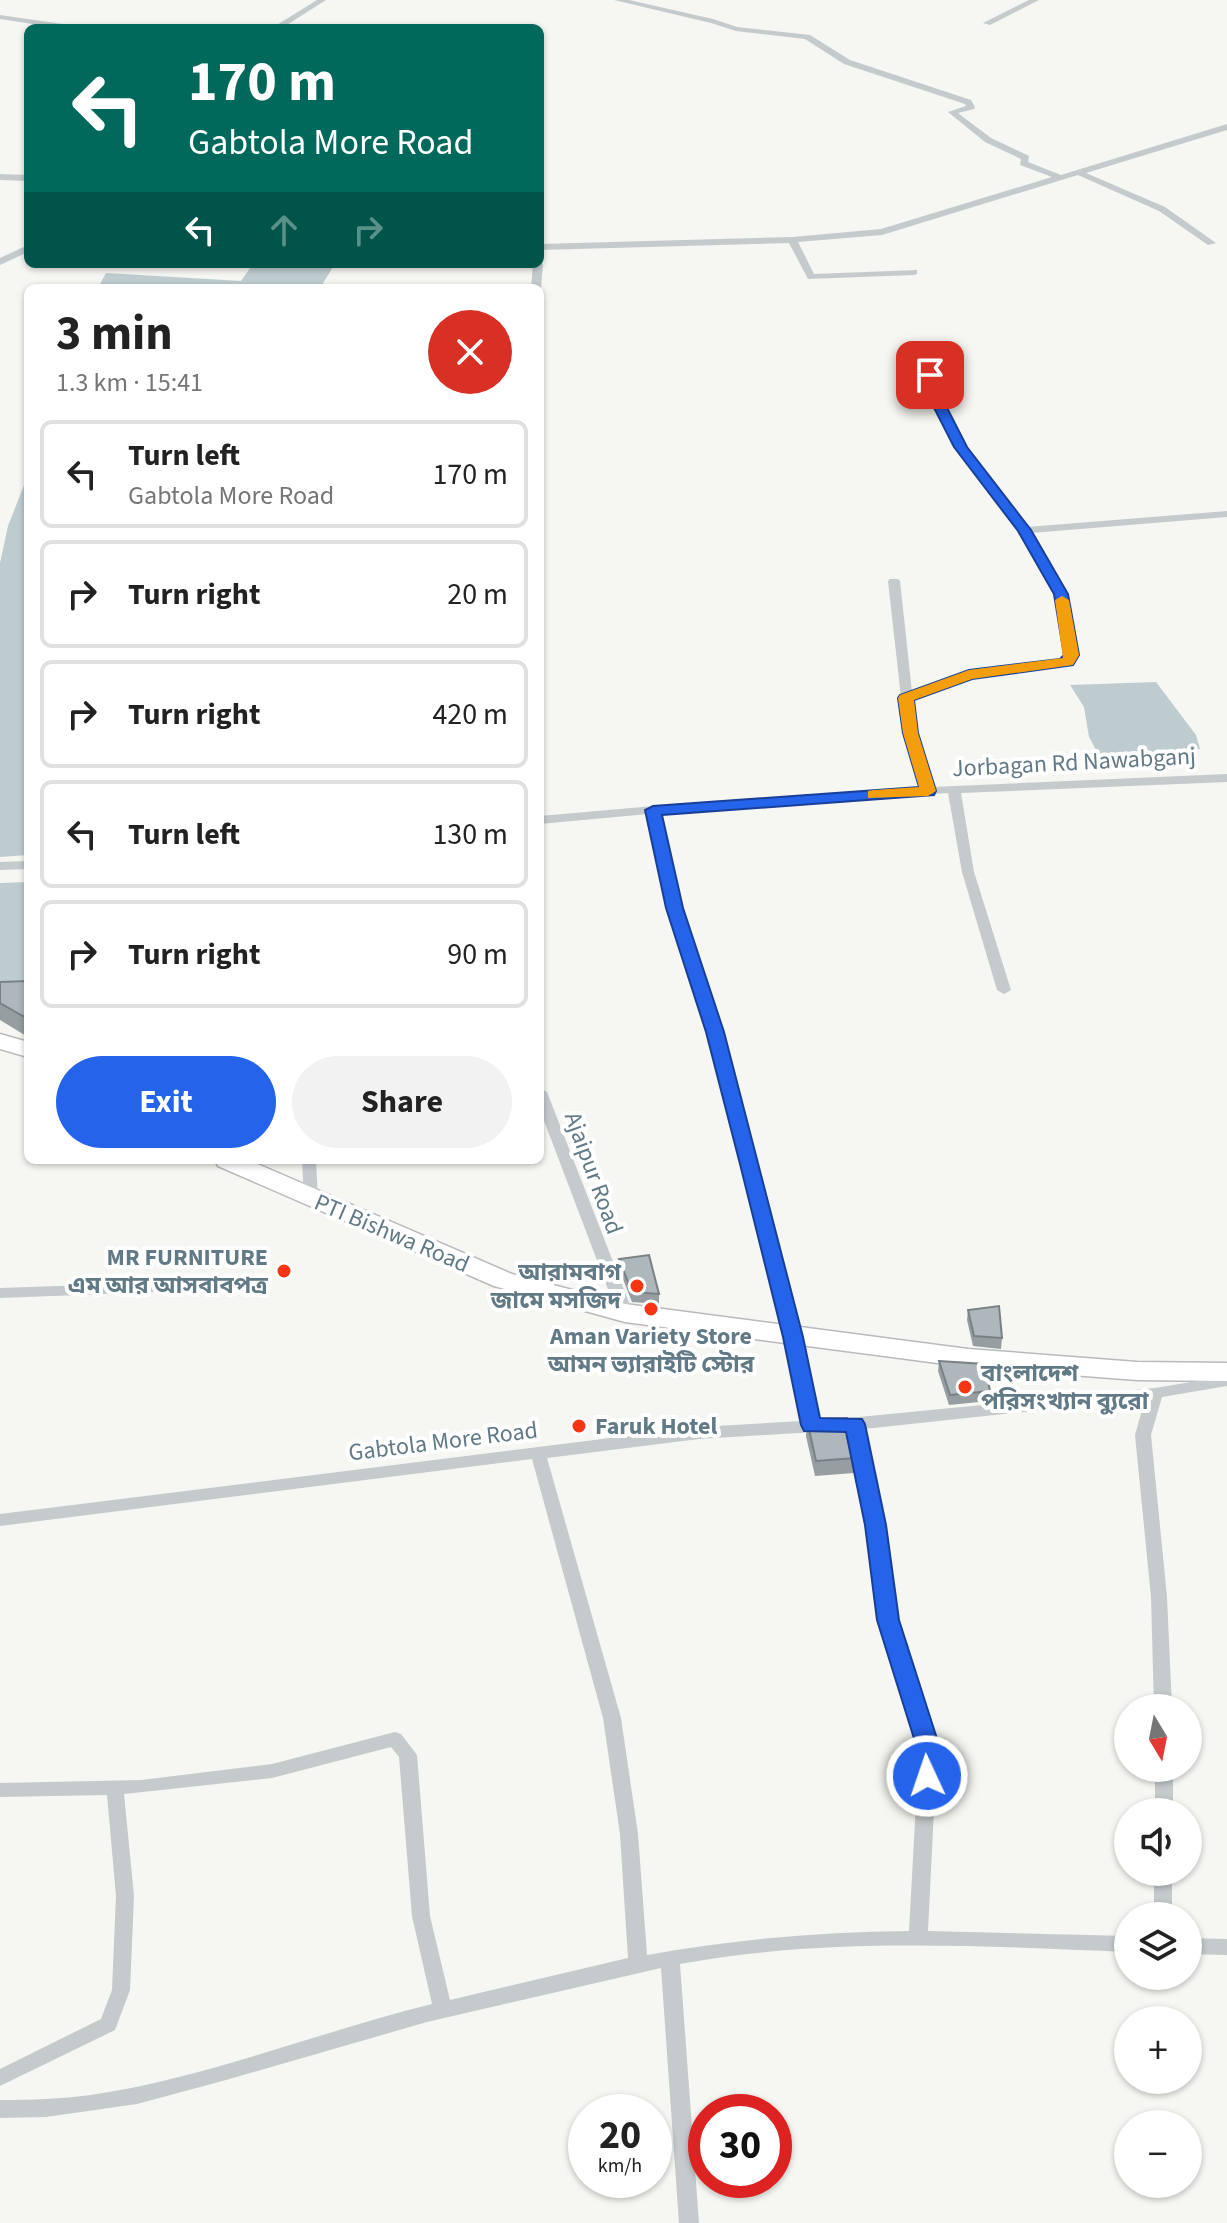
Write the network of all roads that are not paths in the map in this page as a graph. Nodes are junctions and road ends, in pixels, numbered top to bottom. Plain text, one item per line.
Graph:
1 (322, 0) edge
2 (618, 0) edge
3 (1035, 0) edge
4 (0, 17) edge
5 (987, 23) dead end
6 (48, 24) edge
7 (283, 24) edge
8 (1227, 127) edge
9 (1080, 173) junction
10 (0, 177) edge
11 (24, 178) edge
12 (1062, 178) junction
13 (792, 240) junction
14 (1211, 243) dead end
15 (544, 247) edge
16 (24, 250) edge
17 (0, 262) edge
18 (914, 272) dead end
19 (930, 375) dead end
20 (1227, 514) edge
21 (1024, 530) junction
22 (894, 581) dead end
23 (906, 698) junction
24 (1227, 778) edge
25 (954, 790) junction
26 (928, 791) junction
27 (653, 810) junction
28 (544, 820) edge
29 (24, 865) edge
30 (0, 866) edge
31 (1004, 990) dead end
32 (0, 1041) edge
33 (24, 1049) edge
34 (544, 1102) edge
35 (236, 1164) edge
36 (309, 1164) edge
37 (311, 1199) junction
38 (178, 1287) dead end
39 (0, 1293) edge
40 (625, 1313) junction
41 (793, 1337) junction
42 (1227, 1372) edge
43 (1227, 1381) edge
44 (1155, 1393) junction
45 (855, 1424) junction
46 (811, 1425) junction
47 (538, 1453) junction
48 (0, 1520) edge
49 (1162, 1694) edge
50 (115, 1788) junction
51 (0, 1790) edge
52 (918, 1940) junction
53 (1114, 1943) edge
54 (1202, 1946) edge
55 (1227, 1947) edge
56 (670, 1960) junction
57 (638, 1964) junction
58 (443, 2011) junction
59 (0, 2078) edge
60 (0, 2109) edge
61 (689, 2223) edge

1 - 7 street
2 - 12 street
3 - 5 street
4 - 6 street
8 - 9 street
9 - 12 street
9 - 14 street
10 - 11 street
12 - 13 street
13 - 15 street
13 - 18 street
16 - 17 street
19 - 21 street
20 - 21 street
21 - 23 street
22 - 23 street
23 - 26 street
24 - 25 street, Jorbagan Rd Nawabganj
25 - 26 street, Jorbagan Rd Nawabganj
25 - 31 street
26 - 27 street, Jorbagan Rd Nawabganj
27 - 28 street, Jorbagan Rd Nawabganj
27 - 41 street
29 - 30 street
32 - 33 highway
34 - 40 street, Ajaipur Road
35 - 37 highway, PTI Bishwa Road
36 - 37 street
37 - 40 highway, PTI Bishwa Road
38 - 39 street
40 - 41 highway, PTI Bishwa Road
41 - 42 highway, PTI Bishwa Road
41 - 46 street
43 - 44 street, Gabtola More Road
44 - 45 street, Gabtola More Road
44 - 49 street
45 - 46 street, Gabtola More Road
45 - 52 street
46 - 47 street, Gabtola More Road
47 - 48 street, Gabtola More Road
47 - 57 street
50 - 51 street
50 - 58 street
50 - 59 street
52 - 53 street
52 - 56 street
54 - 55 street
56 - 57 street
56 - 61 street
57 - 58 street
58 - 60 street

